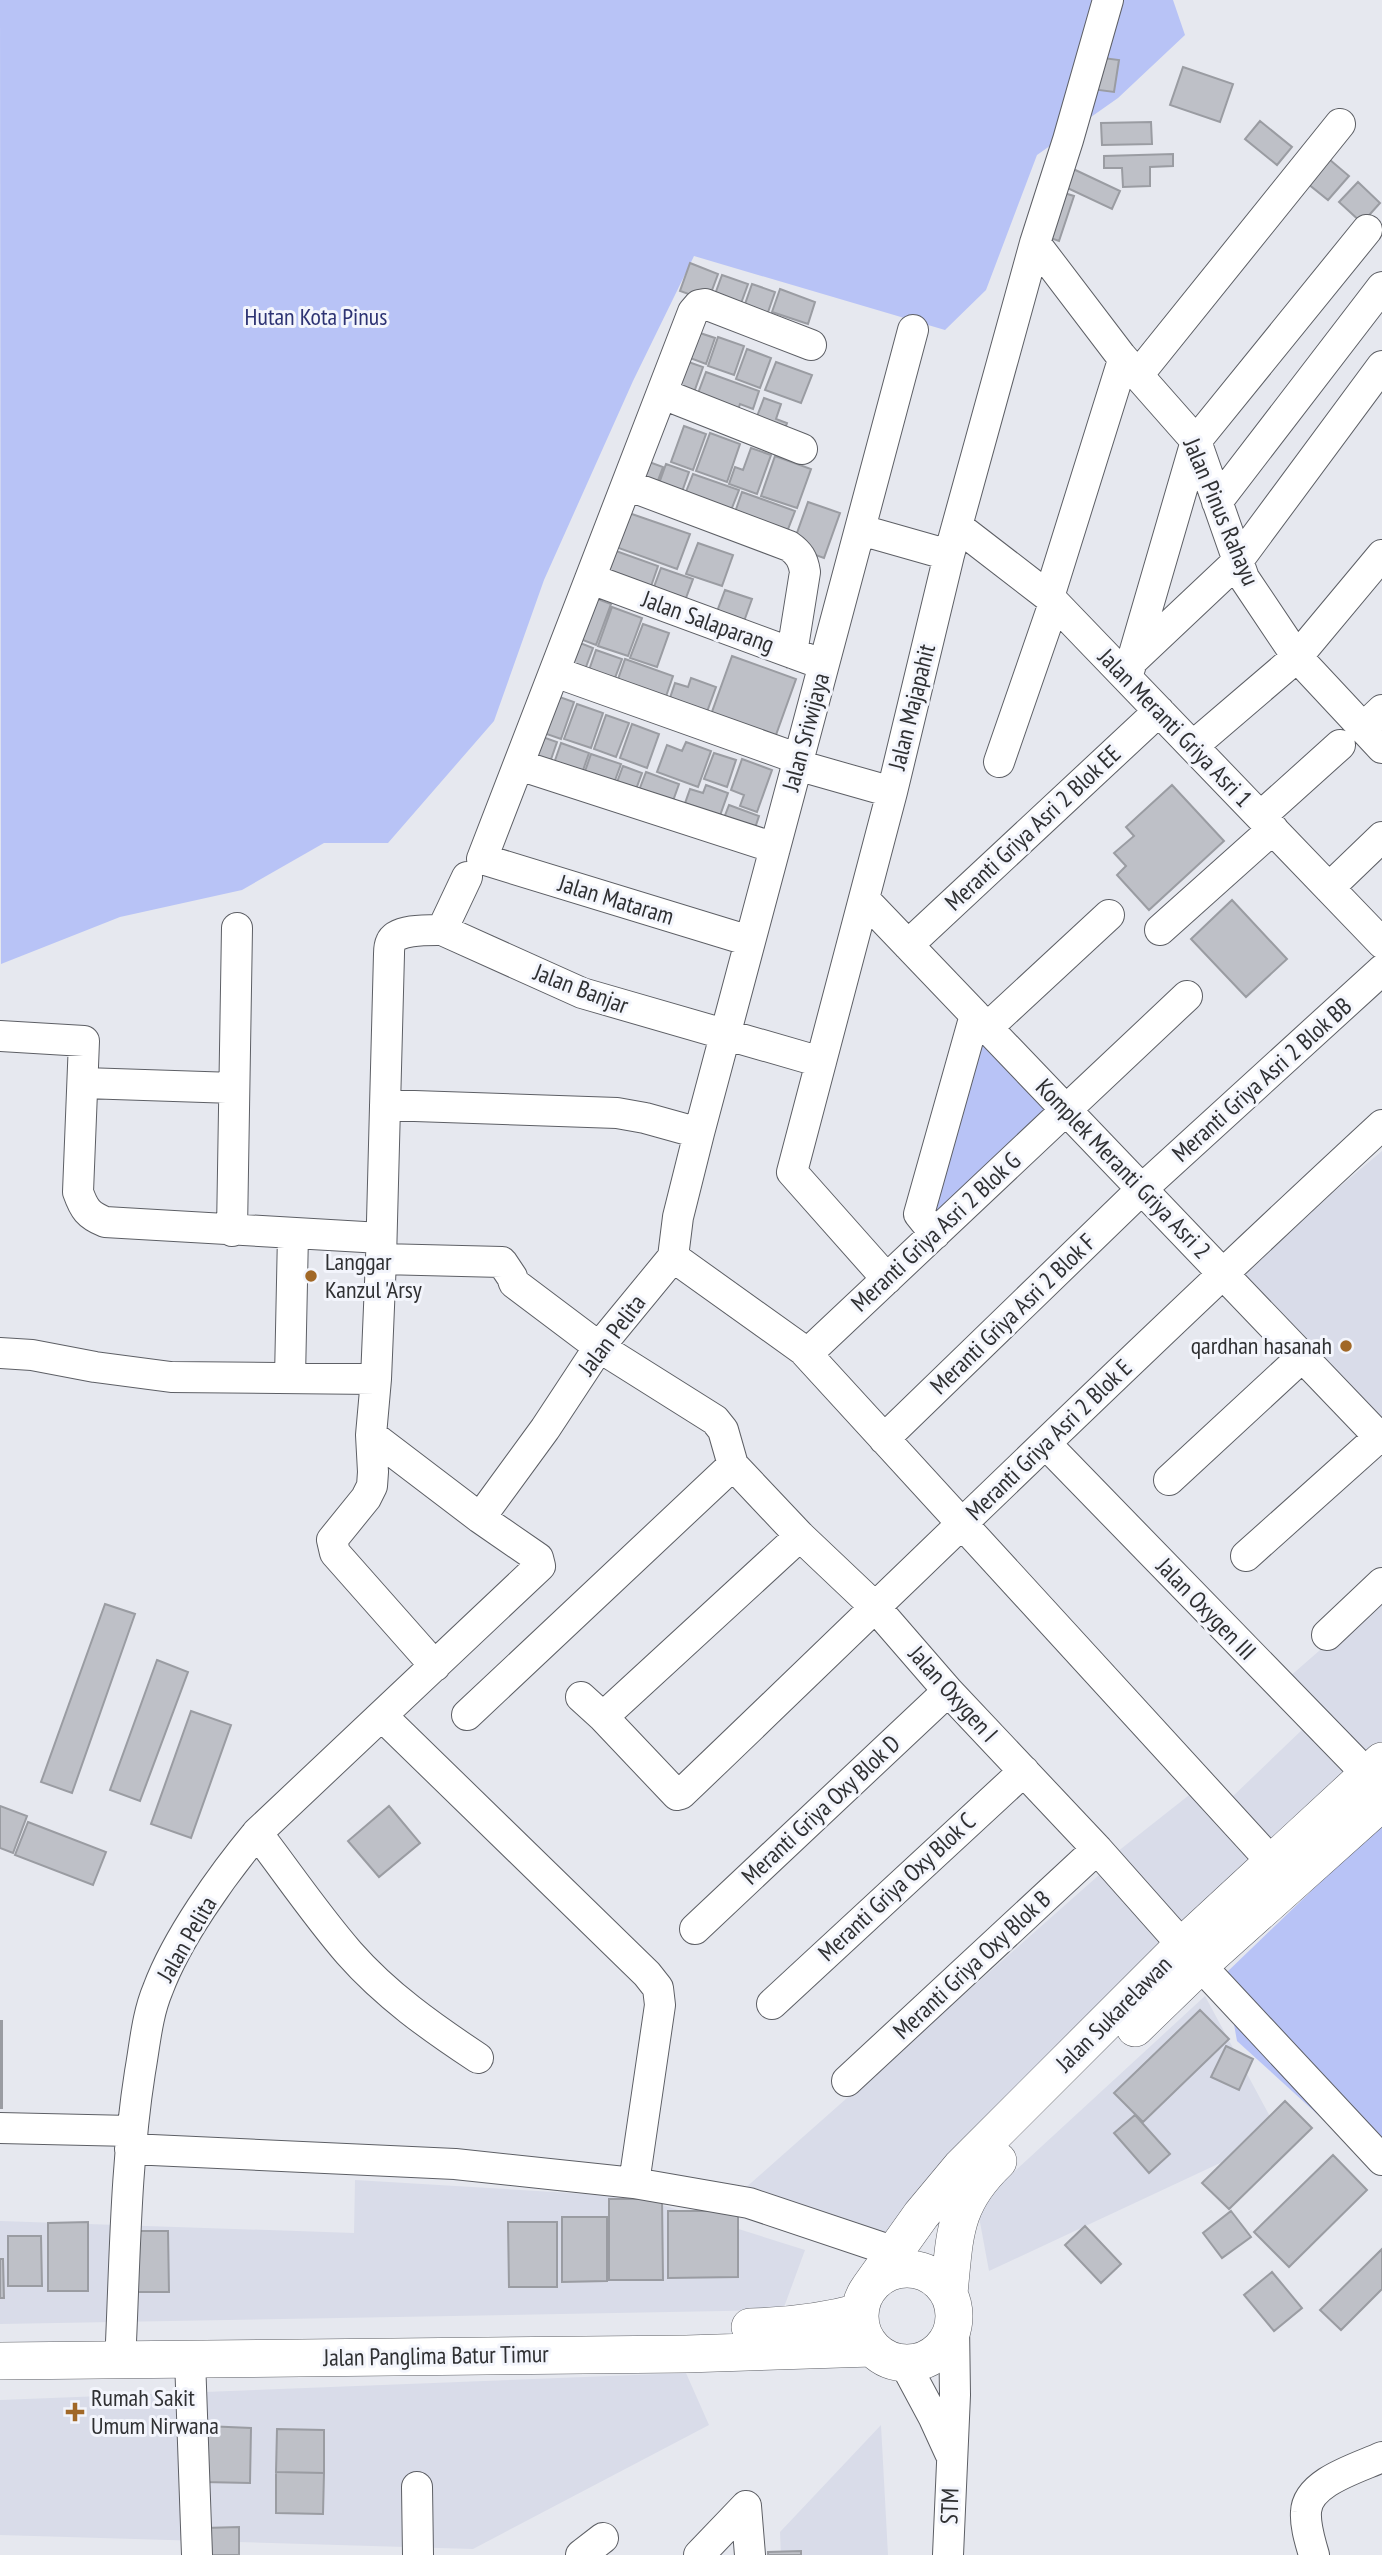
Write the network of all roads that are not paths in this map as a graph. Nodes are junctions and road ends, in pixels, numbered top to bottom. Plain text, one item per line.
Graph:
1 (1108, 0) edge
2 (1340, 124) dead end
3 (1367, 230) dead end
4 (1035, 243) junction
5 (1382, 287) edge
6 (913, 330) dead end
7 (811, 345) dead end
8 (1130, 365) junction
9 (1377, 383) edge
10 (663, 394) junction
11 (1196, 441) junction
12 (802, 449) dead end
13 (627, 485) junction
14 (1217, 502) junction
15 (957, 526) junction
16 (861, 530) junction
17 (949, 555) junction
18 (1382, 555) edge
19 (1237, 562) junction
20 (591, 579) junction
21 (1052, 600) junction
22 (792, 653) junction
23 (1297, 657) junction
24 (824, 665) junction
25 (1129, 670) junction
26 (555, 672) junction
27 (1159, 711) junction
28 (1367, 733) edge
29 (1193, 746) junction
30 (798, 762) junction
31 (999, 762) dead end
32 (519, 765) junction
33 (892, 792) junction
34 (1267, 823) junction
35 (1382, 836) edge
36 (775, 848) junction
37 (475, 868) junction
38 (1329, 888) junction
39 (864, 899) junction
40 (1109, 915) dead end
41 (237, 928) dead end
42 (442, 930) junction
43 (1160, 930) dead end
44 (750, 940) junction
45 (1382, 943) edge
46 (908, 945) junction
47 (1382, 970) edge
48 (1187, 996) dead end
49 (981, 1021) junction
50 (0, 1036) edge
51 (724, 1036) junction
52 (821, 1062) junction
53 (84, 1083) junction
54 (234, 1088) junction
55 (385, 1105) junction
56 (1066, 1110) junction
57 (1382, 1125) edge
58 (699, 1133) junction
59 (1142, 1189) junction
60 (232, 1231) junction
61 (293, 1234) junction
62 (934, 1234) junction
63 (381, 1248) junction
64 (673, 1257) junction
65 (1222, 1273) junction
66 (887, 1279) junction
67 (599, 1347) junction
68 (0, 1353) edge
69 (807, 1354) junction
70 (1302, 1357) junction
71 (290, 1378) junction
72 (376, 1379) junction
73 (371, 1435) junction
74 (1380, 1438) edge
75 (884, 1439) junction
76 (1046, 1444) junction
77 (733, 1465) junction
78 (1169, 1479) dead end
79 (480, 1518) junction
80 (962, 1524) junction
81 (800, 1536) junction
82 (1246, 1556) dead end
83 (1382, 1583) edge
84 (876, 1608) junction
85 (1327, 1635) dead end
86 (435, 1666) junction
87 (948, 1692) junction
88 (581, 1696) dead end
89 (467, 1715) dead end
90 (382, 1716) junction
91 (603, 1717) junction
92 (1024, 1771) junction
93 (1377, 1779) edge
94 (257, 1833) junction
95 (1097, 1849) junction
96 (1271, 1861) junction
97 (695, 1930) dead end
98 (1191, 1955) junction
99 (772, 2004) dead end
100 (478, 2058) dead end
101 (847, 2081) dead end
102 (0, 2127) edge
103 (131, 2140) junction
104 (1382, 2161) edge
105 (634, 2183) junction
106 (895, 2252) junction
107 (864, 2300) junction
108 (951, 2309) junction
109 (0, 2342) edge
110 (121, 2342) junction
111 (872, 2348) junction
112 (190, 2359) junction
113 (0, 2361) edge
114 (905, 2364) junction
115 (952, 2457) junction
116 (1382, 2457) edge
117 (416, 2487) dead end
118 (197, 2555) edge
119 (418, 2555) edge
120 (699, 2555) edge
121 (750, 2555) edge
122 (948, 2555) edge
123 (1314, 2555) edge

1 - 4 street, Jalan Majapahit
2 - 8 street
3 - 11 street
4 - 8 street, Jalan Pinus Rahayu
4 - 15 street, Jalan Majapahit
5 - 14 street
6 - 16 street, Jalan Sriwijaya
7 - 10 street
8 - 11 street, Jalan Pinus Rahayu
8 - 21 street
9 - 19 street
10 - 12 street
10 - 13 street
11 - 14 street, Jalan Pinus Rahayu
11 - 25 street
13 - 20 street
13 - 22 street
14 - 19 street, Jalan Pinus Rahayu
15 - 17 street, Jalan Majapahit
15 - 21 street, Jalan Meranti Griya Asri 1
16 - 17 street
16 - 24 street, Jalan Sriwijaya
17 - 33 street, Jalan Majapahit
18 - 23 street
19 - 23 street, Jalan Pinus Rahayu
19 - 25 street
20 - 22 street, Jalan Salaparang
20 - 26 street
21 - 25 street, Jalan Meranti Griya Asri 1
21 - 31 street
22 - 24 street, Jalan Salaparang
23 - 28 street, Jalan Pinus Rahayu
23 - 29 street
24 - 30 street, Jalan Sriwijaya
25 - 27 street, Jalan Meranti Griya Asri 1
26 - 30 street
26 - 32 street
27 - 29 street, Jalan Meranti Griya Asri 1
27 - 46 street, Meranti Griya Asri 2 Blok EE
28 - 34 street
29 - 34 street, Jalan Meranti Griya Asri 1
30 - 33 street
30 - 36 street, Jalan Sriwijaya
32 - 36 street
32 - 37 street
33 - 39 street, Jalan Majapahit
34 - 38 street, Jalan Meranti Griya Asri 1
34 - 43 street
35 - 38 street
36 - 44 street, Jalan Sriwijaya
37 - 42 street
37 - 44 street, Jalan Mataram
38 - 45 street, Jalan Meranti Griya Asri 1
39 - 46 street, Komplek Meranti Griya Asri 2
39 - 52 street, Jalan Majapahit
40 - 49 street
41 - 54 street
42 - 51 street, Jalan Banjar
42 - 55 street
44 - 51 street, Jalan Sriwijaya
46 - 49 street, Komplek Meranti Griya Asri 2
47 - 59 street, Meranti Griya Asri 2 Blok BB
48 - 56 street, Meranti Griya Asri 2 Blok G
49 - 56 street, Komplek Meranti Griya Asri 2
49 - 62 street
50 - 53 street
51 - 52 street, Jalan Banjar
51 - 58 street, Jalan Sriwijaya
52 - 66 street, Jalan Majapahit
53 - 54 street
53 - 60 street
54 - 60 street
55 - 58 street
55 - 63 street
56 - 59 street, Komplek Meranti Griya Asri 2
56 - 62 street, Meranti Griya Asri 2 Blok G
57 - 65 street, Meranti Griya Asri 2 Blok E
58 - 64 street
59 - 65 street, Komplek Meranti Griya Asri 2
59 - 75 street, Meranti Griya Asri 2 Blok F
60 - 61 street
61 - 63 street
61 - 71 street
62 - 66 street, Meranti Griya Asri 2 Blok G
63 - 67 street
63 - 72 street
64 - 67 street, Jalan Pelita
64 - 69 street
65 - 70 street, Komplek Meranti Griya Asri 2
65 - 76 street, Meranti Griya Asri 2 Blok E
66 - 69 street, Meranti Griya Asri 2 Blok G
67 - 77 street, Jalan Oxygen I
67 - 79 street, Jalan Pelita
68 - 71 street
69 - 75 street
70 - 74 street, Komplek Meranti Griya Asri 2
70 - 78 street
71 - 72 street
72 - 73 street
73 - 79 street
73 - 86 street
74 - 82 street
75 - 80 street
76 - 80 street, Meranti Griya Asri 2 Blok E
76 - 93 street, Jalan Oxygen III
77 - 81 street, Jalan Oxygen I
77 - 89 street
79 - 86 street, Jalan Pelita
80 - 84 street, Meranti Griya Asri 2 Blok E
80 - 96 street
81 - 84 street, Jalan Oxygen I
81 - 91 street
83 - 85 street
84 - 87 street, Jalan Oxygen I
84 - 91 street, Meranti Griya Asri 2 Blok E
86 - 90 street, Jalan Pelita
87 - 92 street, Jalan Oxygen I
87 - 97 street, Meranti Griya Oxy Blok D
88 - 91 street
90 - 94 street, Jalan Pelita
90 - 105 street
92 - 95 street, Jalan Oxygen I
92 - 99 street, Meranti Griya Oxy Blok C
93 - 96 main road, Jalan Sukarelawan
93 - 98 main road, Jalan Sukarelawan
94 - 100 street
94 - 103 street, Jalan Pelita
95 - 98 street, Jalan Oxygen I
95 - 101 street, Meranti Griya Oxy Blok B
96 - 98 main road, Jalan Sukarelawan
98 - 104 street, Jalan Oxygen I
98 - 106 main road, Jalan Sukarelawan
98 - 108 main road, Jalan Sukarelawan
102 - 103 street
103 - 105 street
103 - 110 street, Jalan Pelita
105 - 106 street
106 - 107 main road, Jalan Sukarelawan
107 - 108 main road
107 - 110 main road, Jalan Panglima Batur Timur
107 - 111 main road
108 - 114 main road
108 - 115 street, STM
109 - 110 main road, Jalan Panglima Batur Timur
111 - 112 main road, Jalan Panglima Batur Timur
111 - 114 main road
112 - 113 main road, Jalan Panglima Batur Timur
112 - 118 street
114 - 115 street
115 - 122 street, STM
116 - 123 street
117 - 119 street
120 - 121 street

